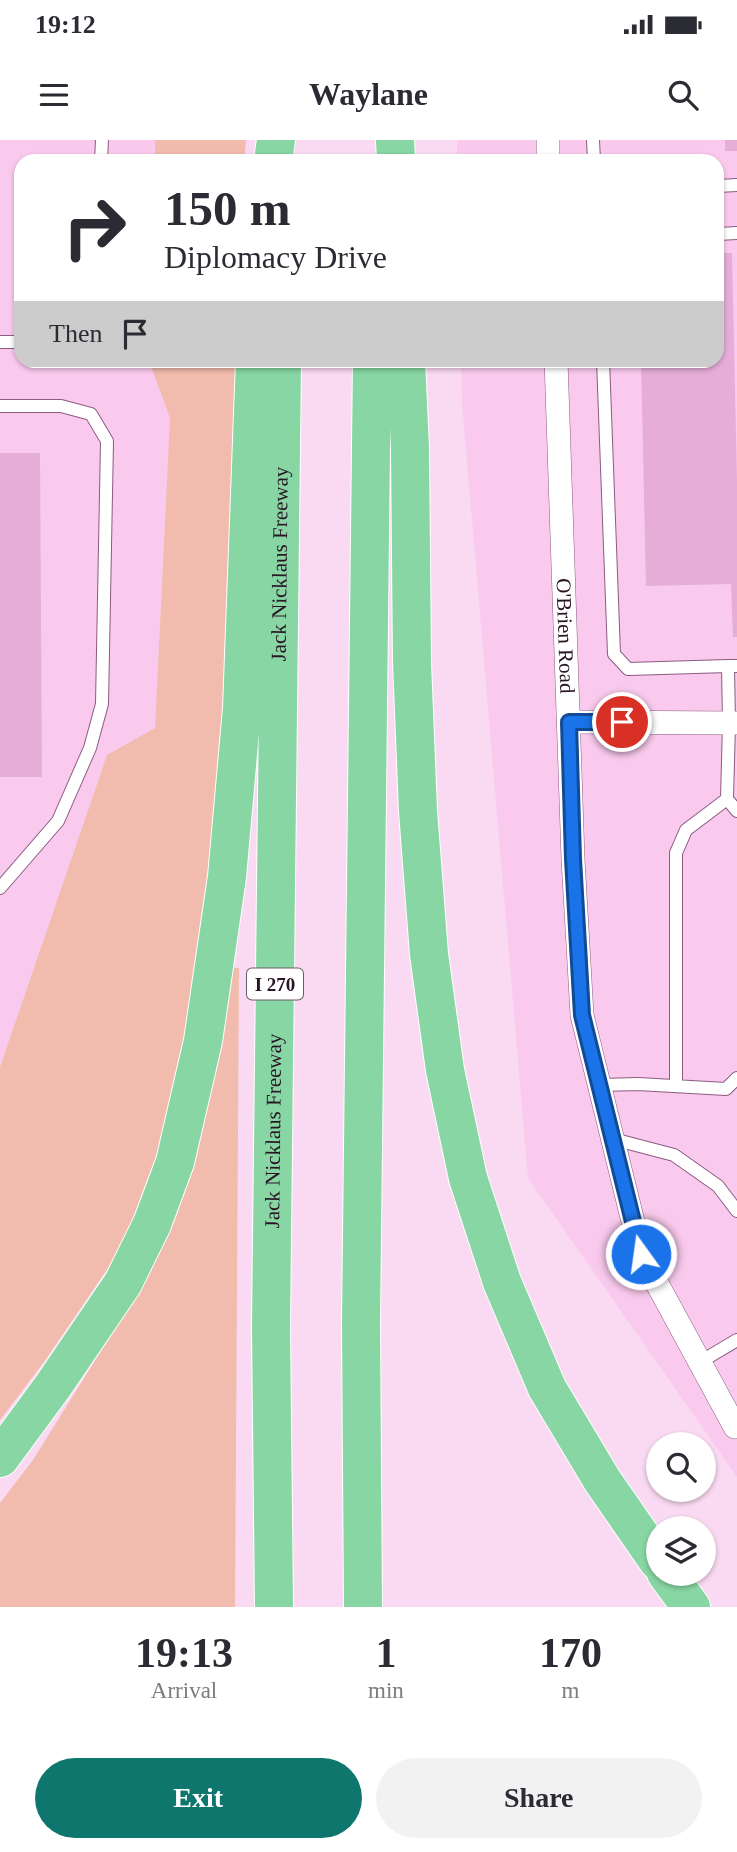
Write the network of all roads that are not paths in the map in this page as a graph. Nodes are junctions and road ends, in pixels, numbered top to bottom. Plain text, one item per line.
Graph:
1 (255, 368) edge
2 (282, 368) edge
3 (372, 368) edge
4 (406, 368) edge
5 (556, 368) edge
6 (603, 368) edge
7 (0, 406) edge
8 (733, 666) edge
9 (569, 722) junction
10 (733, 723) edge
11 (727, 799) junction
12 (737, 811) edge
13 (0, 888) edge
14 (737, 1078) edge
15 (600, 1085) junction
16 (677, 1086) junction
17 (613, 1139) junction
18 (737, 1211) edge
19 (737, 1340) edge
20 (700, 1362) junction
21 (735, 1427) edge
22 (0, 1458) edge
23 (646, 1544) edge
24 (676, 1586) edge
25 (274, 1607) edge
26 (363, 1607) edge
27 (691, 1607) edge

1 - 22 highway
2 - 25 highway, Jack Nicklaus Freeway / I 270
3 - 26 highway
4 - 23 highway
5 - 9 street, O'Brien Road
6 - 8 lane
7 - 13 lane
8 - 10 lane
9 - 10 street
9 - 15 street, O'Brien Road
10 - 11 lane
11 - 12 lane
11 - 16 lane
14 - 16 lane
15 - 16 lane
15 - 17 street, O'Brien Road
17 - 18 lane
17 - 20 street, O'Brien Road
19 - 20 lane
20 - 21 street, O'Brien Road
24 - 27 highway

